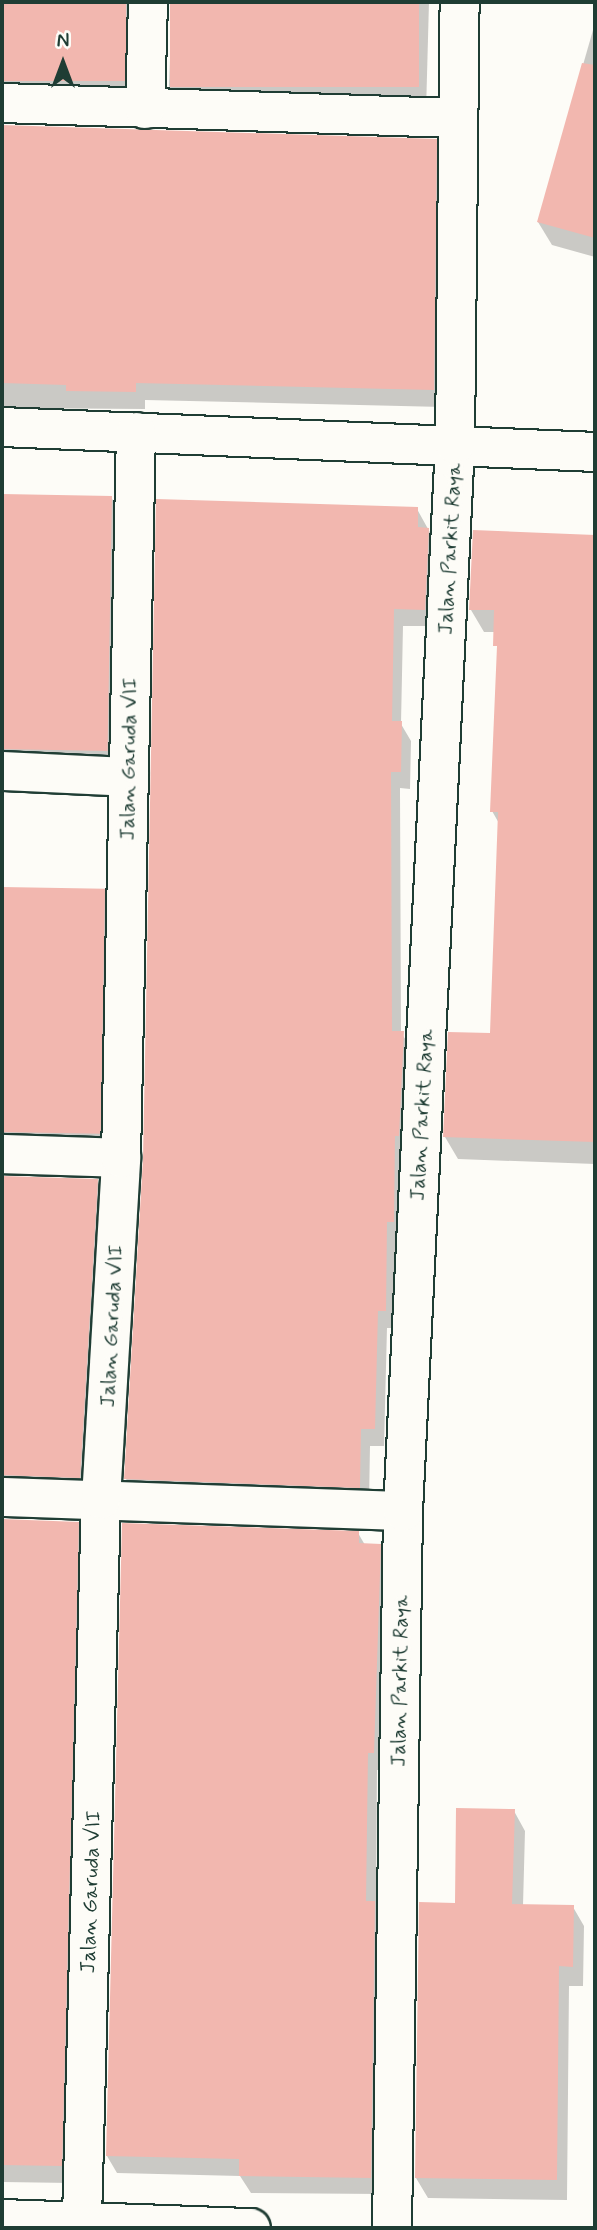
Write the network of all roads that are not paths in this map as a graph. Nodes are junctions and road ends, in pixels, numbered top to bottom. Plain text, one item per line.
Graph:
1 (148, 2) edge
2 (460, 2) edge
3 (2, 103) edge
4 (145, 109) junction
5 (456, 118) junction
6 (2, 427) edge
7 (136, 432) junction
8 (456, 444) junction
9 (595, 452) edge
10 (2, 771) edge
11 (129, 777) junction
12 (2, 1154) edge
13 (121, 1158) junction
14 (2, 1497) edge
15 (102, 1499) junction
16 (403, 1511) junction
17 (2, 2219) edge
18 (82, 2219) junction
19 (251, 2228) edge
20 (392, 2228) edge

1 - 4 street
2 - 5 street, Jalan Parkit Raya
3 - 4 street
4 - 5 street
5 - 8 street, Jalan Parkit Raya
6 - 7 street
7 - 8 street
7 - 11 street, Jalan Garuda VII
8 - 9 street
8 - 16 street, Jalan Parkit Raya
10 - 11 street
11 - 13 street, Jalan Garuda VII
12 - 13 street
13 - 15 street, Jalan Garuda VII
14 - 15 street
15 - 16 street
15 - 18 street, Jalan Garuda VII
16 - 20 street, Jalan Parkit Raya
17 - 18 street
18 - 19 street

